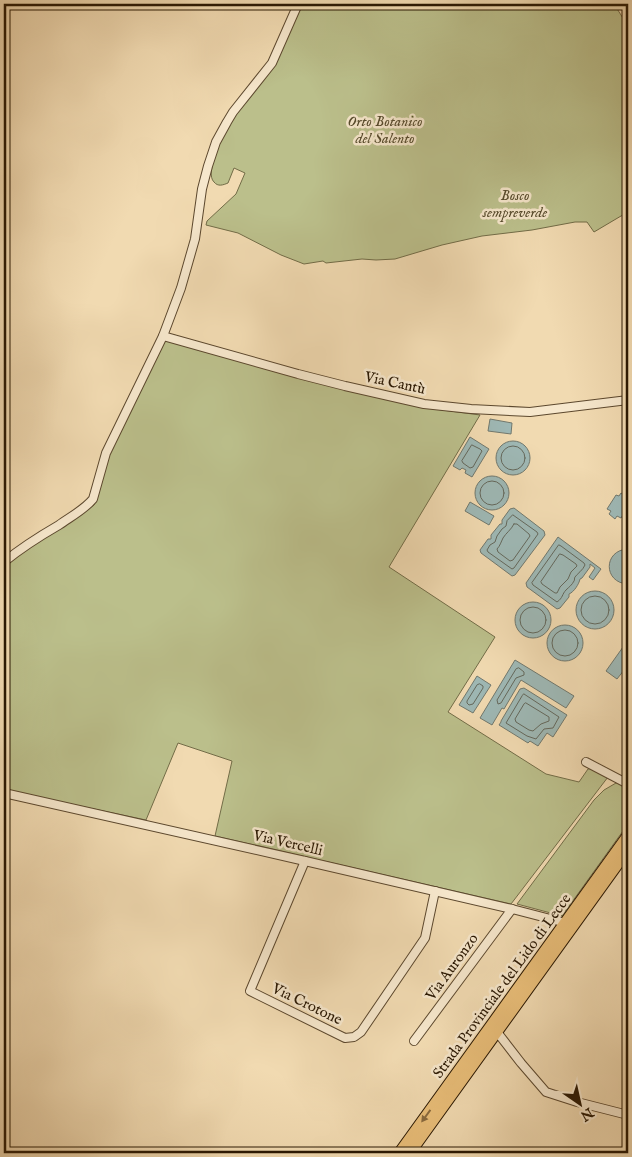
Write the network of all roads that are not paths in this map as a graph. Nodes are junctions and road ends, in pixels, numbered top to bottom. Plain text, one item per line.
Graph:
1 (298, 4) edge
2 (625, 4) edge
3 (628, 8) edge
4 (163, 336) junction
5 (628, 400) edge
6 (4, 562) edge
7 (586, 762) dead end
8 (628, 784) edge
9 (4, 793) edge
10 (628, 835) edge
11 (628, 850) edge
12 (305, 861) junction
13 (436, 891) junction
14 (512, 908) junction
15 (566, 923) junction
16 (497, 1032) junction
17 (414, 1041) dead end
18 (628, 1115) edge
19 (399, 1153) edge
20 (410, 1153) edge

1 - 4 street
2 - 3 street
4 - 5 street, Via Cantù
4 - 6 street
7 - 8 street
9 - 12 street, Via Vercelli
10 - 15 main road, Strada Provinciale del Lido di Lecce
11 - 16 main road, Strada Provinciale del Lido di Lecce
12 - 13 street, Via Vercelli
12 - 13 street, Via Crotone
13 - 14 street, Via Vercelli
14 - 15 street, Via Vercelli
14 - 17 street, Via Auronzo
15 -> 19 main road, Strada Provinciale del Lido di Lecce
16 - 18 street
16 - 20 main road, Strada Provinciale del Lido di Lecce

